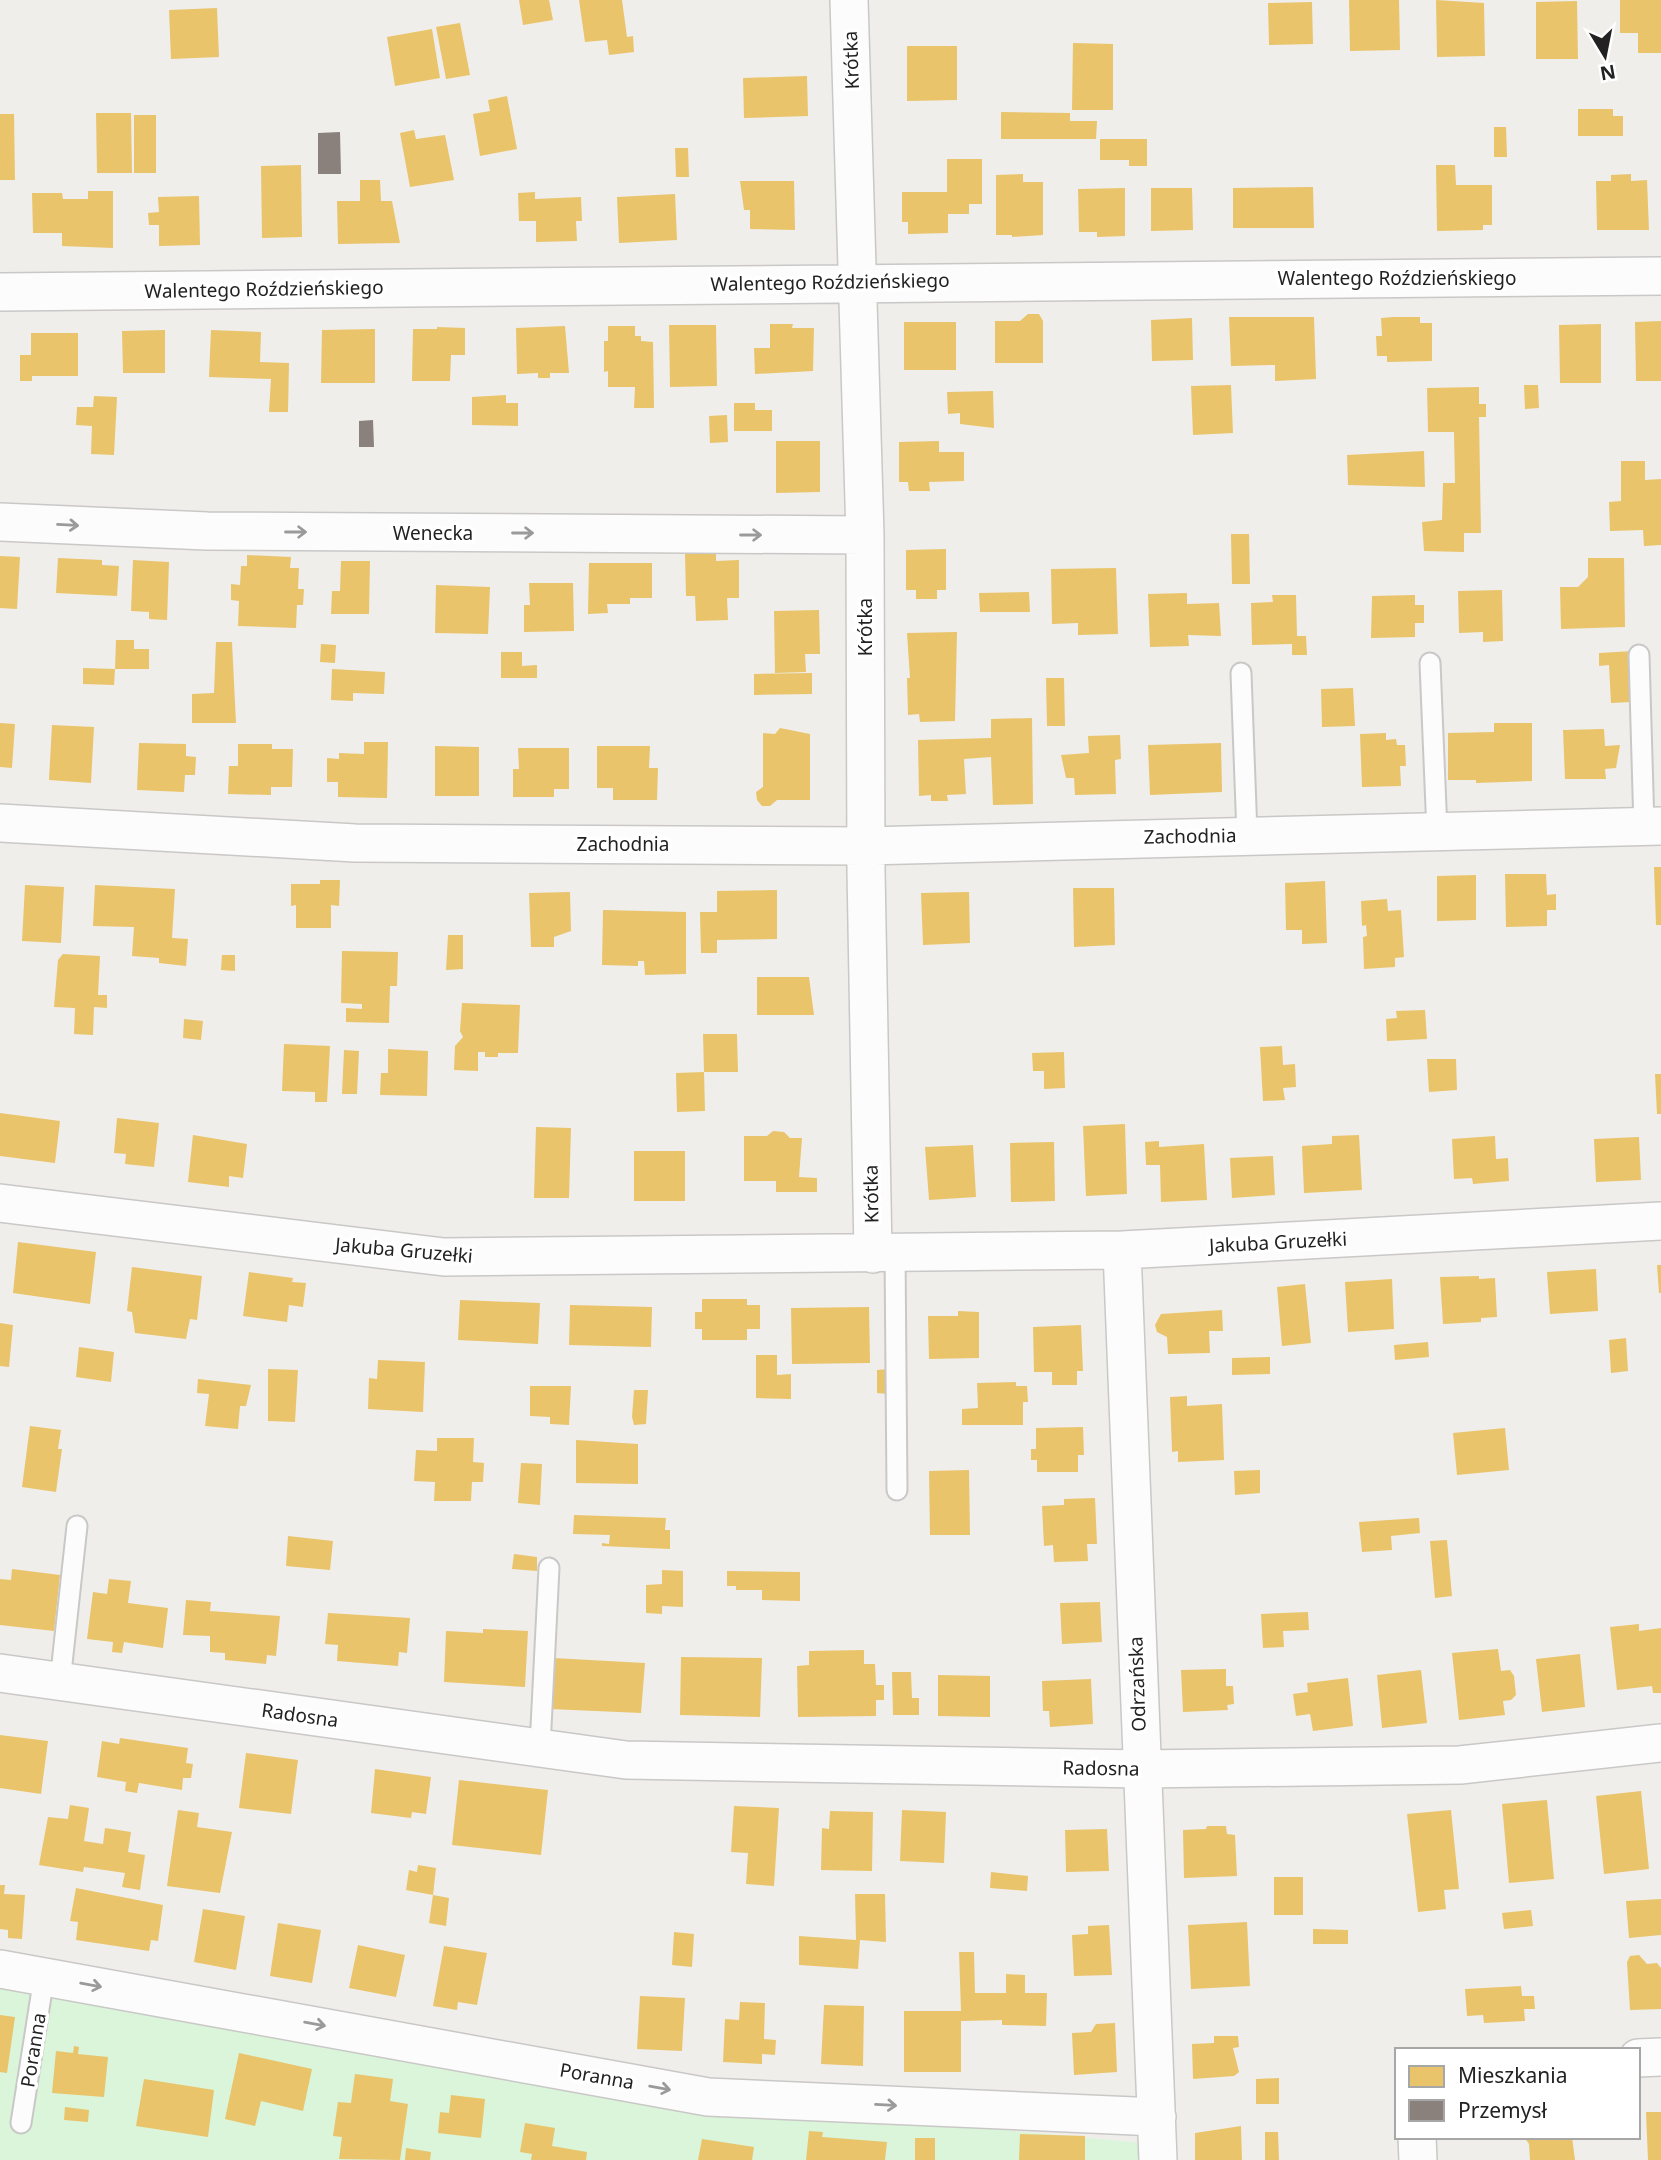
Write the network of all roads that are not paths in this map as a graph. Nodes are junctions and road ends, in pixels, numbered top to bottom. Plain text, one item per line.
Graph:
1 (849, 0) edge
2 (1661, 276) edge
3 (858, 281) junction
4 (0, 292) edge
5 (0, 522) edge
6 (865, 535) junction
7 (1639, 655) dead end
8 (1430, 663) dead end
9 (1241, 673) dead end
10 (0, 823) edge
11 (1652, 827) edge
12 (1437, 832) junction
13 (1247, 835) junction
14 (865, 846) junction
15 (0, 1203) edge
16 (1661, 1221) edge
17 (1122, 1250) junction
18 (884, 1253) junction
19 (897, 1490) dead end
20 (77, 1526) dead end
21 (549, 1568) dead end
22 (0, 1674) edge
23 (60, 1682) junction
24 (1661, 1744) edge
25 (540, 1748) junction
26 (1140, 1769) junction
27 (0, 1969) edge
28 (44, 1977) junction
29 (1661, 2057) edge
30 (1640, 2058) edge
31 (1157, 2117) junction
32 (21, 2123) dead end
33 (1417, 2139) edge
34 (1158, 2160) edge
35 (1418, 2160) edge

1 - 3 street, Krótka
2 - 3 street, Walentego Roździeńskiego
3 - 4 street, Walentego Roździeńskiego
3 - 6 street, Krótka
5 -> 6 street, Wenecka
6 - 14 street, Krótka
7 - 11 lane, Zachodnia
8 - 12 lane
9 - 13 lane, Zachodnia
10 - 14 street, Zachodnia
11 - 12 street, Zachodnia
12 - 13 street, Zachodnia
13 - 14 street, Zachodnia
14 - 18 street, Krótka
15 - 18 street, Jakuba Gruzełki
16 - 17 street, Jakuba Gruzełki
17 - 18 street, Jakuba Gruzełki
17 - 26 street, Odrzańska
18 - 19 lane
20 - 23 lane
21 - 25 lane
22 - 23 street, Radosna
23 - 25 street, Radosna
24 - 26 street, Radosna
25 - 26 street, Radosna
26 - 31 street, Odrzańska
27 - 28 street, Poranna
28 -> 31 street, Poranna
28 - 32 lane, Poranna
29 - 30 street
31 - 34 street, Odrzańska
33 - 35 street

